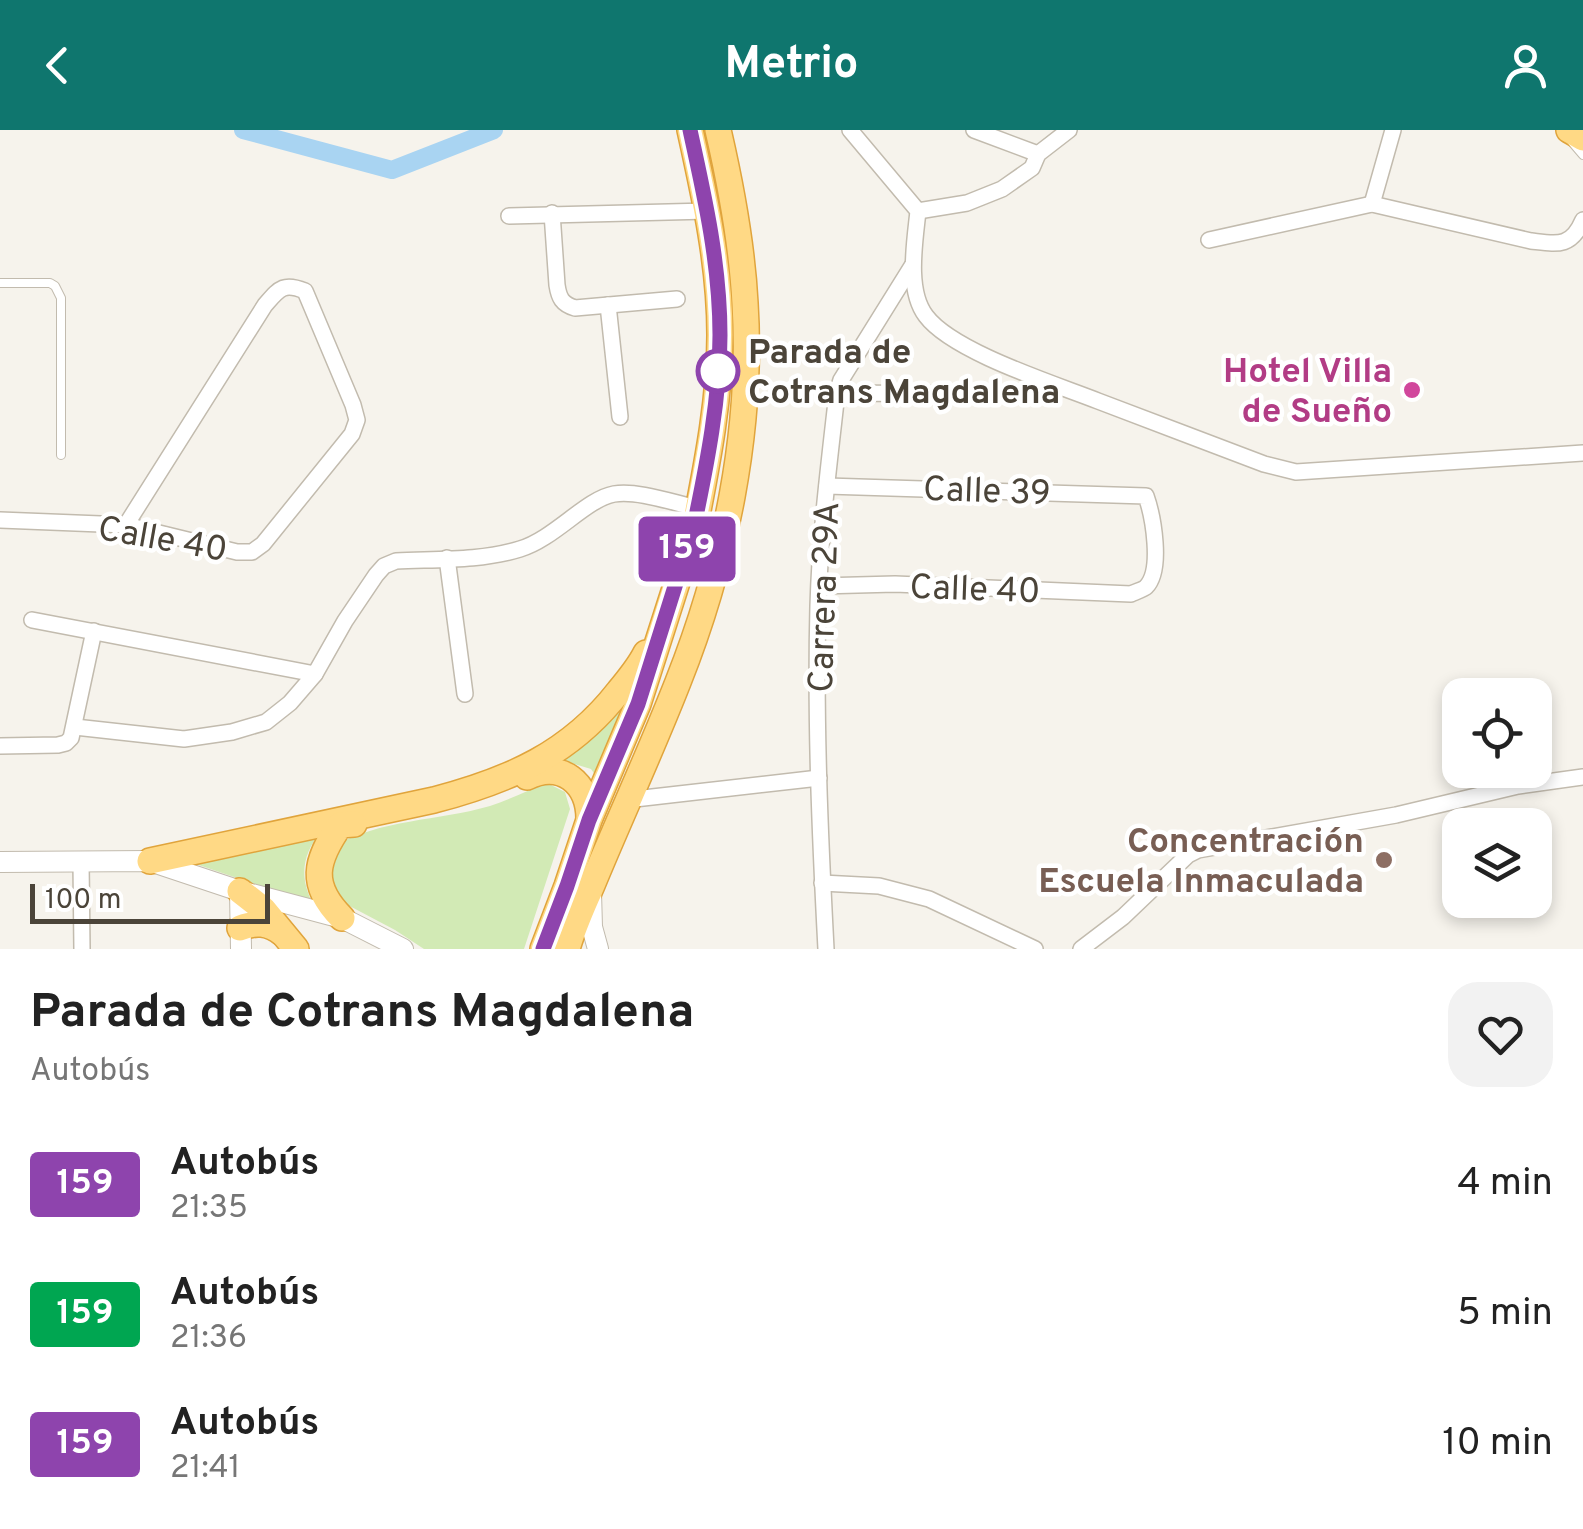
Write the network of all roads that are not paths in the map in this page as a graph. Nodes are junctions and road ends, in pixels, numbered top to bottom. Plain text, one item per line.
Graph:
1 (690, 130) edge
2 (718, 130) edge
3 (850, 130) edge
4 (974, 130) edge
5 (1068, 130) edge
6 (1393, 130) edge
7 (1566, 130) edge
8 (1583, 138) edge
9 (1038, 154) junction
10 (1583, 156) edge
11 (1372, 204) junction
12 (708, 211) junction
13 (918, 211) junction
14 (552, 214) junction
15 (509, 216) dead end
16 (1583, 220) edge
17 (1209, 240) dead end
18 (912, 266) junction
19 (0, 282) edge
20 (677, 299) dead end
21 (608, 305) junction
22 (836, 393) junction
23 (978, 394) dead end
24 (620, 417) dead end
25 (1583, 452) edge
26 (62, 455) dead end
27 (827, 486) junction
28 (698, 508) junction
29 (0, 520) edge
30 (126, 526) junction
31 (447, 558) junction
32 (820, 586) junction
33 (1131, 594) joint
34 (668, 608) junction
35 (32, 620) dead end
36 (94, 632) junction
37 (315, 674) junction
38 (465, 694) dead end
39 (75, 728) junction
40 (0, 746) edge
41 (1583, 777) edge
42 (819, 778) junction
43 (626, 800) junction
44 (589, 820) junction
45 (0, 862) edge
46 (81, 862) junction
47 (150, 862) junction
48 (822, 883) junction
49 (591, 888) junction
50 (240, 891) junction
51 (263, 909) junction
52 (342, 918) junction
53 (240, 939) edge
54 (290, 941) edge
55 (82, 949) edge
56 (386, 949) edge
57 (403, 949) edge
58 (543, 949) edge
59 (566, 949) edge
60 (598, 949) edge
61 (826, 949) edge
62 (1034, 949) edge
63 (1081, 949) edge

1 - 12 highway
2 - 43 highway
3 - 13 street
4 - 9 street
5 - 9 street
6 - 11 street
7 - 8 highway
7 - 10 lane
9 - 13 street
11 - 16 street
11 - 17 street
12 - 14 street
12 - 28 highway
13 - 18 street
14 - 15 street
14 - 21 street
18 - 22 street, Carrera 29A
18 - 25 street
19 - 26 lane
20 - 21 street
21 - 24 street
22 - 23 street
22 - 27 street, Carrera 29A
27 - 32 street, Carrera 29A
27 - 33 street, Calle 39
28 - 31 street
28 - 34 highway
29 - 30 street, Calle 40
30 - 30 street, Calle 40
31 - 37 street
31 - 38 street
32 - 33 street, Calle 40
32 - 42 street, Carrera 29A
34 - 44 highway
34 - 47 highway
35 - 36 street
36 - 37 street
36 - 39 street
37 - 39 street
39 - 40 street
41 - 63 street
42 - 43 street
42 - 48 street, Carrera 29A
43 - 49 highway
44 - 52 highway
44 - 58 highway
45 - 46 street
46 - 47 street
46 - 55 street
47 - 50 street
48 - 61 street, Carrera 29A
48 - 62 street
49 - 59 highway
49 - 60 street
50 - 51 highway
50 - 52 street
50 - 53 street
51 - 53 street
51 - 54 highway
51 - 56 street
52 - 57 street
53 - 54 highway

